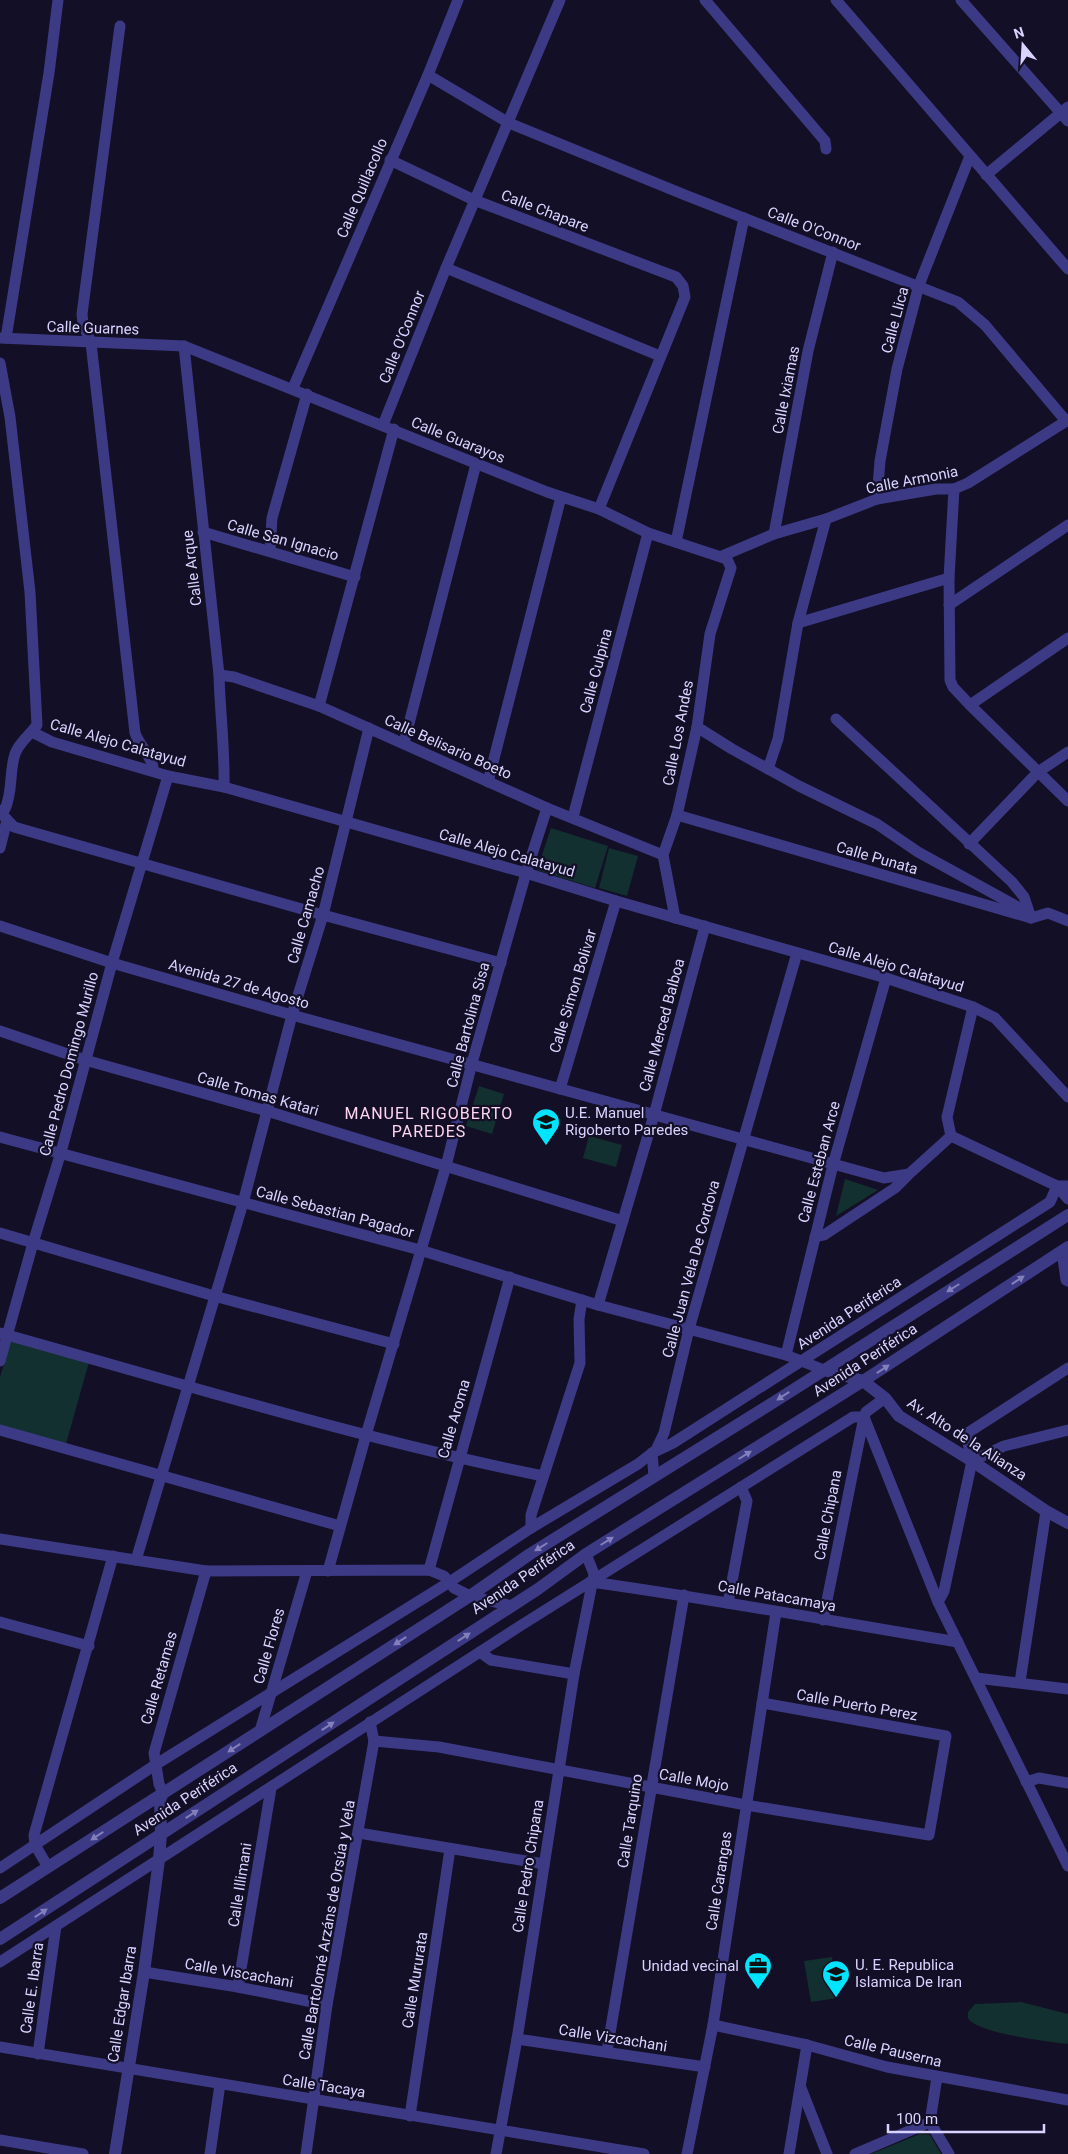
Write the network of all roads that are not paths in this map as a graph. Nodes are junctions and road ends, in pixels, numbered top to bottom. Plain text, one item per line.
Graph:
1 (58, 0) edge
2 (458, 0) edge
3 (560, 0) edge
4 (705, 0) edge
5 (836, 0) edge
6 (961, 0) edge
7 (120, 26) dead end
8 (428, 75) junction
9 (1066, 114) edge
10 (509, 123) junction
11 (826, 148) dead end
12 (970, 156) junction
13 (390, 160) junction
14 (986, 175) junction
15 (474, 200) junction
16 (744, 218) junction
17 (833, 252) junction
18 (446, 268) junction
19 (1068, 269) edge
20 (919, 285) junction
21 (3, 338) edge
22 (91, 343) junction
23 (184, 346) junction
24 (660, 356) junction
25 (0, 363) edge
26 (293, 388) junction
27 (307, 394) junction
28 (1067, 421) edge
29 (383, 425) junction
30 (394, 429) junction
31 (476, 464) junction
32 (954, 488) junction
33 (561, 496) junction
34 (877, 500) junction
35 (599, 508) junction
36 (826, 518) junction
37 (1068, 525) edge
38 (203, 532) junction
39 (648, 533) junction
40 (774, 534) junction
41 (676, 542) junction
42 (270, 551) junction
43 (722, 556) junction
44 (355, 577) junction
45 (949, 578) junction
46 (949, 605) junction
47 (798, 622) junction
48 (1068, 638) edge
49 (219, 675) junction
50 (970, 705) junction
51 (319, 706) junction
52 (836, 719) dead end
53 (697, 726) junction
54 (369, 728) junction
55 (32, 732) junction
56 (404, 743) junction
57 (1068, 752) edge
58 (768, 769) junction
59 (153, 770) junction
60 (1038, 772) junction
61 (168, 776) junction
62 (488, 782) junction
63 (224, 787) junction
64 (1068, 801) edge
65 (547, 808) junction
66 (2, 814) edge
67 (677, 815) junction
68 (573, 817) junction
69 (347, 823) junction
70 (969, 844) junction
71 (0, 848) edge
72 (663, 855) junction
73 (142, 864) junction
74 (526, 873) junction
75 (616, 901) junction
76 (322, 916) junction
77 (1027, 916) junction
78 (675, 918) junction
79 (1068, 921) edge
80 (0, 926) edge
81 (705, 926) junction
82 (796, 953) junction
83 (501, 962) junction
84 (112, 963) junction
85 (886, 978) junction
86 (973, 1007) junction
87 (292, 1015) junction
88 (0, 1031) edge
89 (85, 1060) junction
90 (472, 1063) junction
91 (560, 1089) junction
92 (1068, 1097) edge
93 (267, 1111) junction
94 (654, 1115) junction
95 (951, 1136) junction
96 (0, 1137) edge
97 (743, 1139) junction
98 (60, 1152) junction
99 (833, 1165) junction
100 (446, 1166) junction
101 (909, 1174) junction
102 (1062, 1186) edge
103 (1068, 1199) edge
104 (243, 1203) junction
105 (1068, 1215) edge
106 (623, 1221) junction
107 (0, 1234) edge
108 (815, 1238) junction
109 (33, 1243) junction
110 (1065, 1249) edge
111 (420, 1250) junction
112 (510, 1276) junction
113 (1068, 1282) edge
114 (214, 1296) junction
115 (582, 1300) junction
116 (598, 1305) junction
117 (689, 1329) junction
118 (4, 1334) edge
119 (394, 1344) junction
120 (786, 1355) junction
121 (0, 1361) edge
122 (802, 1361) junction
123 (1068, 1368) edge
124 (824, 1370) junction
125 (863, 1381) junction
126 (187, 1385) junction
127 (885, 1398) junction
128 (864, 1417) junction
129 (0, 1430) edge
130 (1065, 1434) edge
131 (366, 1435) junction
132 (652, 1453) junction
133 (459, 1459) junction
134 (972, 1461) junction
135 (160, 1476) junction
136 (544, 1476) junction
137 (654, 1476) junction
138 (741, 1487) junction
139 (1046, 1510) junction
140 (1068, 1523) edge
141 (340, 1526) junction
142 (530, 1528) junction
143 (0, 1539) edge
144 (586, 1554) junction
145 (113, 1556) junction
146 (136, 1560) junction
147 (428, 1570) junction
148 (206, 1571) junction
149 (307, 1571) junction
150 (328, 1571) junction
151 (591, 1582) junction
152 (448, 1583) junction
153 (684, 1595) junction
154 (470, 1596) junction
155 (938, 1602) junction
156 (728, 1603) junction
157 (512, 1606) junction
158 (776, 1612) junction
159 (823, 1620) junction
160 (0, 1622) edge
161 (958, 1642) junction
162 (89, 1646) junction
163 (480, 1652) junction
164 (574, 1674) junction
165 (976, 1678) junction
166 (1020, 1682) junction
167 (1068, 1689) edge
168 (271, 1694) junction
169 (762, 1704) junction
170 (370, 1722) junction
171 (260, 1730) junction
172 (946, 1736) joint
173 (374, 1741) junction
174 (155, 1765) junction
175 (558, 1770) junction
176 (1026, 1782) junction
177 (1068, 1783) edge
178 (651, 1787) junction
179 (271, 1788) junction
180 (163, 1793) junction
181 (746, 1805) junction
182 (358, 1832) junction
183 (162, 1834) junction
184 (35, 1845) junction
185 (450, 1849) junction
186 (159, 1860) junction
187 (544, 1864) junction
188 (1068, 1866) edge
189 (48, 1867) junction
190 (0, 1868) edge
191 (0, 1898) edge
192 (56, 1926) junction
193 (0, 1939) edge
194 (0, 1962) edge
195 (144, 1972) junction
196 (238, 1987) junction
197 (327, 2006) junction
198 (713, 2025) junction
199 (517, 2039) junction
200 (808, 2045) junction
201 (0, 2047) edge
202 (607, 2051) junction
203 (38, 2054) junction
204 (705, 2067) junction
205 (129, 2069) junction
206 (937, 2077) junction
207 (220, 2084) junction
208 (801, 2088) junction
209 (314, 2100) junction
210 (1068, 2100) edge
211 (410, 2116) junction
212 (930, 2122) junction
213 (500, 2131) junction
214 (0, 2140) edge
215 (591, 2150) edge
216 (83, 2154) edge
217 (114, 2154) edge
218 (210, 2154) edge
219 (306, 2154) edge
220 (496, 2154) edge
221 (644, 2154) edge
222 (687, 2154) edge
223 (790, 2154) edge
224 (827, 2154) edge
225 (855, 2154) edge
226 (949, 2154) edge

1 - 21 street
2 - 8 street, Calle Quillacollo
3 - 10 street, Calle O'Connor
4 - 11 street
5 - 12 street
6 - 9 street
7 - 22 street
8 - 10 street, Calle O'Connor
8 - 13 street, Calle Quillacollo
9 - 14 street
10 - 15 street, Calle O'Connor
10 - 16 street, Calle O'Connor
12 - 14 street
12 - 20 street, Calle Llica
13 - 15 street, Calle Chapare
13 - 26 street, Calle Quillacollo
14 - 19 street
15 - 18 street, Calle O'Connor
15 - 24 street, Calle Chapare
16 - 17 street, Calle O'Connor
16 - 41 street
17 - 20 street, Calle O'Connor
17 - 40 street, Calle Ixiamas
18 - 24 street
18 - 29 street, Calle O'Connor
20 - 28 street, Calle O'Connor
20 - 34 street, Calle Llica
21 - 22 street, Calle Guarnes
22 - 23 street, Calle Guarnes
22 - 59 street
23 - 26 street, Calle Guarayos
23 - 38 street, Calle Arque
24 - 35 street
25 - 55 street
26 - 27 street, Calle Guarayos
27 - 29 street, Calle Guarayos
27 - 42 street
28 - 32 street, Calle Armonia
29 - 30 street, Calle Guarayos
30 - 31 street, Calle Guarayos
30 - 44 street
31 - 33 street, Calle Guarayos
31 - 56 street
32 - 34 street, Calle Armonia
32 - 45 street
33 - 35 street, Calle Guarayos
33 - 62 street
34 - 36 street, Calle Armonia
35 - 39 street, Calle Guarayos
36 - 40 street, Calle Armonia
36 - 47 street
37 - 46 street
38 - 42 street, Calle San Ignacio
38 - 49 street, Calle Arque
39 - 41 street, Calle Guarayos
39 - 68 street, Calle Culpina
40 - 43 street, Calle Armonia
41 - 43 street, Calle Guarayos
42 - 44 street, Calle San Ignacio
43 - 53 street, Calle Los Andes
44 - 51 street
45 - 46 street
45 - 47 street
46 - 50 street
47 - 58 street
48 - 50 street
49 - 51 street, Calle Belisario Boeto
49 - 63 street, Calle Arque
50 - 60 street
51 - 54 street, Calle Belisario Boeto
52 - 70 street
53 - 58 street
53 - 67 street, Calle Los Andes
54 - 56 street, Calle Belisario Boeto
54 - 69 street, Calle Camacho
55 - 59 street, Calle Alejo Calatayud
55 - 66 street
56 - 62 street, Calle Belisario Boeto
57 - 60 street
58 - 77 street
59 - 61 street, Calle Alejo Calatayud
60 - 64 street
60 - 70 street
61 - 63 street, Calle Alejo Calatayud
61 - 73 street, Calle Pedro Domingo Murillo
62 - 65 street, Calle Belisario Boeto
63 - 69 street, Calle Alejo Calatayud
65 - 68 street, Calle Belisario Boeto
65 - 74 street, Calle Bartolina Sisa
66 - 71 street
66 - 73 street
67 - 72 street, Calle Los Andes
67 - 77 street, Calle Punata
68 - 72 street, Calle Belisario Boeto
69 - 74 street, Calle Alejo Calatayud
69 - 76 street, Calle Camacho
70 - 77 street
72 - 78 street
73 - 76 street
73 - 84 street, Calle Pedro Domingo Murillo
74 - 75 street, Calle Alejo Calatayud
74 - 83 street, Calle Bartolina Sisa
75 - 78 street, Calle Alejo Calatayud
75 - 91 street, Calle Simon Bolivar
76 - 83 street
76 - 87 street, Calle Camacho
77 - 79 street, Calle Punata
78 - 81 street, Calle Alejo Calatayud
80 - 84 street, Avenida 27 de Agosto
81 - 82 street, Calle Alejo Calatayud
81 - 94 street, Calle Merced Balboa
82 - 85 street, Calle Alejo Calatayud
82 - 97 street, Calle Juan Vela De Cordova
83 - 90 street, Calle Bartolina Sisa
84 - 87 street, Avenida 27 de Agosto
84 - 89 street, Calle Pedro Domingo Murillo
85 - 86 street, Calle Alejo Calatayud
85 - 99 street, Calle Esteban Arce
86 - 92 street, Calle Alejo Calatayud
86 - 95 street
87 - 90 street, Avenida 27 de Agosto
87 - 93 street, Calle Camacho
88 - 89 street, Calle Tomas Katari
89 - 93 street, Calle Tomas Katari
89 - 98 street, Calle Pedro Domingo Murillo
90 - 91 street, Avenida 27 de Agosto
90 - 100 street, Calle Bartolina Sisa
91 - 94 street, Avenida 27 de Agosto
93 - 100 street, Calle Tomas Katari
93 - 104 street
94 - 97 street, Avenida 27 de Agosto
94 - 106 street, Calle Merced Balboa
95 - 101 street
95 - 102 street
96 - 98 street, Calle Sebastian Pagador
97 - 99 street, Avenida 27 de Agosto
97 - 117 street, Calle Juan Vela De Cordova
98 - 104 street, Calle Sebastian Pagador
98 - 109 street, Calle Pedro Domingo Murillo
99 - 101 street, Avenida 27 de Agosto
99 - 108 street, Calle Esteban Arce
100 - 106 street, Calle Tomas Katari
100 - 111 street, Calle Bartolina Sisa
101 - 108 street
102 - 103 street
102 - 122 street, Avenida Periferica
104 - 111 street, Calle Sebastian Pagador
104 - 114 street
105 -> 124 street, Avenida Periférica
106 - 116 street, Calle Merced Balboa
107 - 109 street
108 - 120 street, Calle Esteban Arce
109 - 114 street
109 - 118 street, Calle Pedro Domingo Murillo
110 - 113 street
125 -> 110 street, Avenida Periférica
111 - 112 street, Calle Sebastian Pagador
111 - 119 street, Calle Bartolina Sisa
112 - 115 street, Calle Sebastian Pagador
112 - 133 street, Calle Aroma
114 - 119 street
114 - 126 street
115 - 116 street, Calle Sebastian Pagador
115 - 136 street
116 - 117 street, Calle Sebastian Pagador
117 - 120 street, Calle Sebastian Pagador
117 - 132 street, Calle Juan Vela De Cordova
118 - 121 street, Calle Pedro Domingo Murillo
118 - 126 street
119 - 131 street, Calle Bartolina Sisa
120 - 122 street, Calle Sebastian Pagador
122 - 124 street, Calle Sebastian Pagador
122 - 132 street, Avenida Periferica
123 - 134 street
124 - 125 street, Av. Alto de la Alianza
124 -> 137 street, Avenida Periférica
125 - 127 street, Av. Alto de la Alianza
144 -> 125 street, Avenida Periférica
126 - 131 street
126 - 135 street
127 - 128 street
127 - 134 street, Av. Alto de la Alianza
128 - 138 street
128 - 155 street
128 - 159 street, Calle Chipana
129 - 135 street
130 - 134 street
131 - 133 street
131 - 141 street, Calle Bartolina Sisa
132 - 137 street
132 - 142 street, Calle Juan Vela De Cordova
133 - 136 street
133 - 147 street, Calle Aroma
134 - 139 street, Av. Alto de la Alianza
134 - 155 street
135 - 141 street
135 - 146 street
136 - 142 street
137 -> 154 street, Avenida Periférica
138 - 151 street
138 - 156 street
139 - 140 street, Av. Alto de la Alianza
139 - 166 street
141 - 150 street, Calle Bartolina Sisa
142 - 152 street, Calle Juan Vela De Cordova
143 - 145 street
144 - 151 street, Calle Pedro Chipana
144 - 157 street, Avenida Periférica
145 - 146 street
145 - 162 street
146 - 148 street
147 - 150 street
147 - 152 street
148 - 149 street
148 - 174 street, Calle Retamas
149 - 150 street
149 - 168 street, Calle Flores
151 - 153 street, Calle Patacamaya
151 - 163 street
151 - 164 street, Calle Pedro Chipana
152 - 154 street
152 - 168 street, Calle Juan Vela De Cordova
153 - 156 street, Calle Patacamaya
153 - 178 street, Calle Tarquino
154 - 157 street
154 -> 171 street, Avenida Periférica
155 - 161 street
156 - 158 street, Calle Patacamaya
183 -> 157 street, Avenida Periférica
158 - 159 street, Calle Patacamaya
158 - 169 street, Calle Carangas
159 - 161 street, Calle Patacamaya
160 - 162 street
161 - 165 street
162 - 184 street
163 - 164 street
163 - 170 street
164 - 175 street, Calle Pedro Chipana
165 - 166 street
165 - 176 street
166 - 167 street
168 - 171 street, Calle Flores
168 - 174 street, Calle Juan Vela De Cordova
169 - 172 street, Calle Puerto Perez
169 - 181 street, Calle Carangas
170 - 173 street
170 - 179 street
171 -> 180 street, Avenida Periférica
172 - 181 street, Calle Mojo
173 - 175 street, Calle Mojo
173 - 182 street, Calle Bartolomé Arzáns de Orsúa y Vela
174 - 180 street, Calle Retamas
174 - 184 street, Calle Juan Vela De Cordova
175 - 178 street, Calle Mojo
175 - 187 street, Calle Pedro Chipana
176 - 177 street
176 - 188 street
178 - 181 street, Calle Mojo
178 - 202 street, Calle Tarquino
179 - 186 street
179 - 196 street, Calle Illimani
180 - 183 street, Calle Edgar Ibarra
180 -> 189 street, Avenida Periférica
181 - 198 street, Calle Carangas
182 - 185 street
182 - 197 street, Calle Bartolomé Arzáns de Orsúa y Vela
183 - 186 street, Calle Edgar Ibarra
193 -> 183 street, Avenida Periférica
184 - 189 street
184 - 190 street, Calle Juan Vela De Cordova
185 - 187 street
185 - 211 street, Calle Mururata
186 - 192 street
186 - 195 street, Calle Edgar Ibarra
187 - 199 street, Calle Pedro Chipana
189 - 191 street, Avenida Periférica
192 - 194 street
192 - 203 street, Calle E. Ibarra
195 - 196 street, Calle Viscachani
195 - 205 street, Calle Edgar Ibarra
196 - 197 street, Calle Viscachani
197 - 209 street, Calle Bartolomé Arzáns de Orsúa y Vela
198 - 200 street, Calle Pauserna
198 - 204 street, Calle Carangas
199 - 202 street, Calle Vizcachani
199 - 213 street, Calle Pedro Chipana
200 - 206 street, Calle Pauserna
200 - 208 street
201 - 203 street, Calle Tacaya
202 - 204 street, Calle Vizcachani
203 - 205 street, Calle Tacaya
204 - 222 street, Calle Carangas
205 - 207 street, Calle Tacaya
205 - 217 street, Calle Edgar Ibarra
206 - 210 street, Calle Pauserna
206 - 212 street
207 - 209 street, Calle Tacaya
207 - 218 street
208 - 223 street
208 - 224 street
209 - 211 street, Calle Tacaya
209 - 219 street, Calle Bartolomé Arzáns de Orsúa y Vela
211 - 213 street, Calle Tacaya
212 - 225 street
212 - 226 street
213 - 215 street, Calle Tacaya
213 - 220 street, Calle Pedro Chipana
214 - 216 street
215 - 221 street, Calle Tacaya

